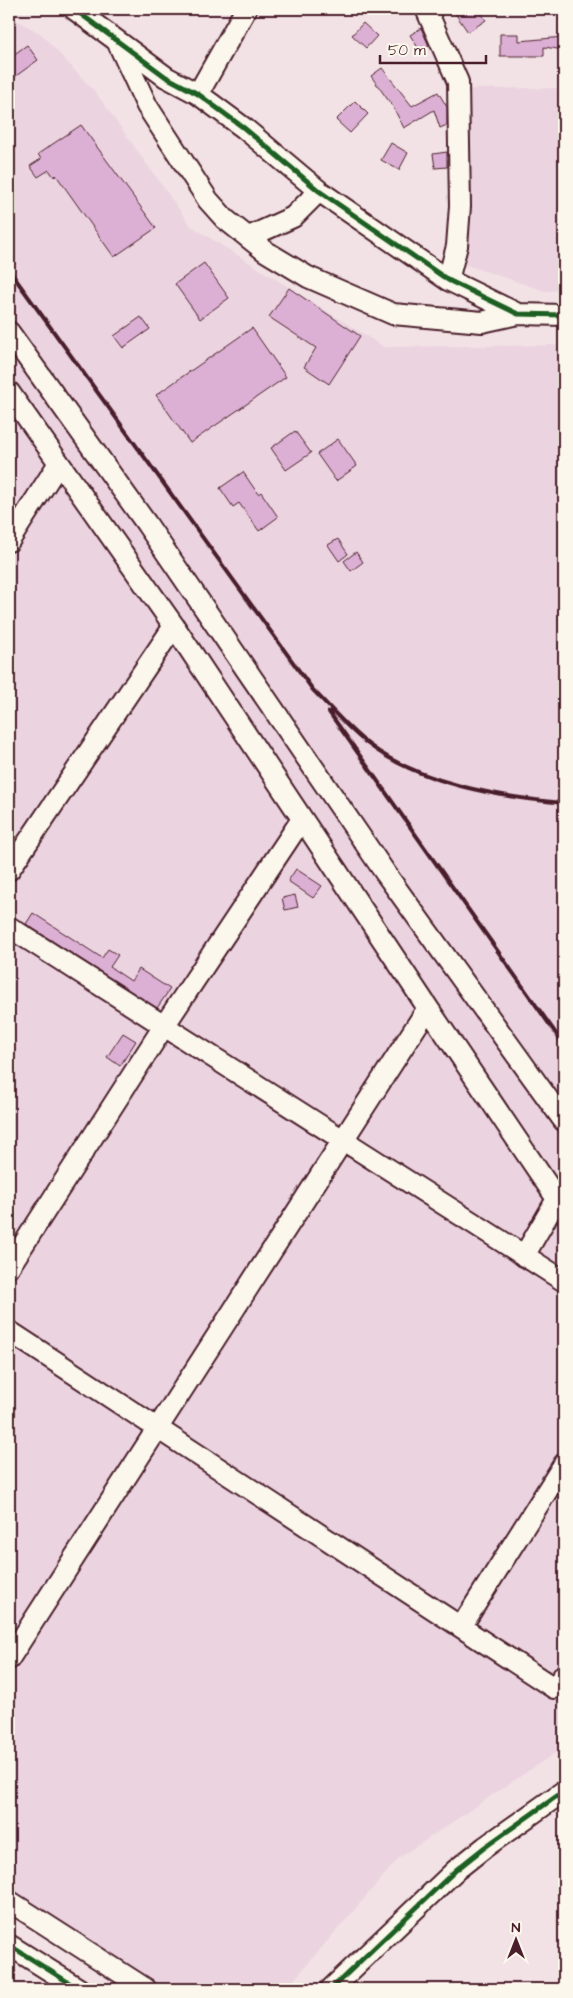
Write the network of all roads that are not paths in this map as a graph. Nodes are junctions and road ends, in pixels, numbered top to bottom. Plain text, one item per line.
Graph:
1 (74, 9) edge
2 (246, 9) edge
3 (426, 9) edge
4 (118, 43) junction
5 (198, 94) junction
6 (318, 191) junction
7 (249, 237) junction
8 (448, 280) junction
9 (518, 314) junction
10 (564, 315) edge
11 (9, 332) edge
12 (9, 392) edge
13 (59, 463) junction
14 (9, 541) edge
15 (174, 626) junction
16 (302, 819) junction
17 (9, 870) edge
18 (9, 927) edge
19 (428, 1008) junction
20 (164, 1026) junction
21 (564, 1121) edge
22 (343, 1139) junction
23 (524, 1256) junction
24 (9, 1267) edge
25 (564, 1282) edge
26 (9, 1331) edge
27 (157, 1427) junction
28 (564, 1464) edge
29 (461, 1627) junction
30 (9, 1658) edge
31 (564, 1676) edge
32 (564, 1791) edge
33 (9, 1901) edge
34 (9, 1945) edge
35 (79, 1989) edge
36 (146, 1989) edge
37 (331, 1989) edge

1 - 4 street
2 - 5 street
3 - 8 street
4 - 5 street
4 - 7 street
5 - 6 street
6 - 7 street
6 - 8 street
7 - 9 street
8 - 9 street
9 - 10 street
11 - 21 street
12 - 13 street
13 - 14 street
13 - 15 street
15 - 16 street
15 - 17 street
16 - 19 street
16 - 20 street
18 - 20 street
19 - 22 street
19 - 23 street
20 - 22 street
20 - 24 street
22 - 23 street
22 - 27 street
23 - 25 street
26 - 27 street
27 - 29 street
27 - 30 street
28 - 29 street
29 - 31 street
32 - 37 street
33 - 36 street
34 - 35 street

